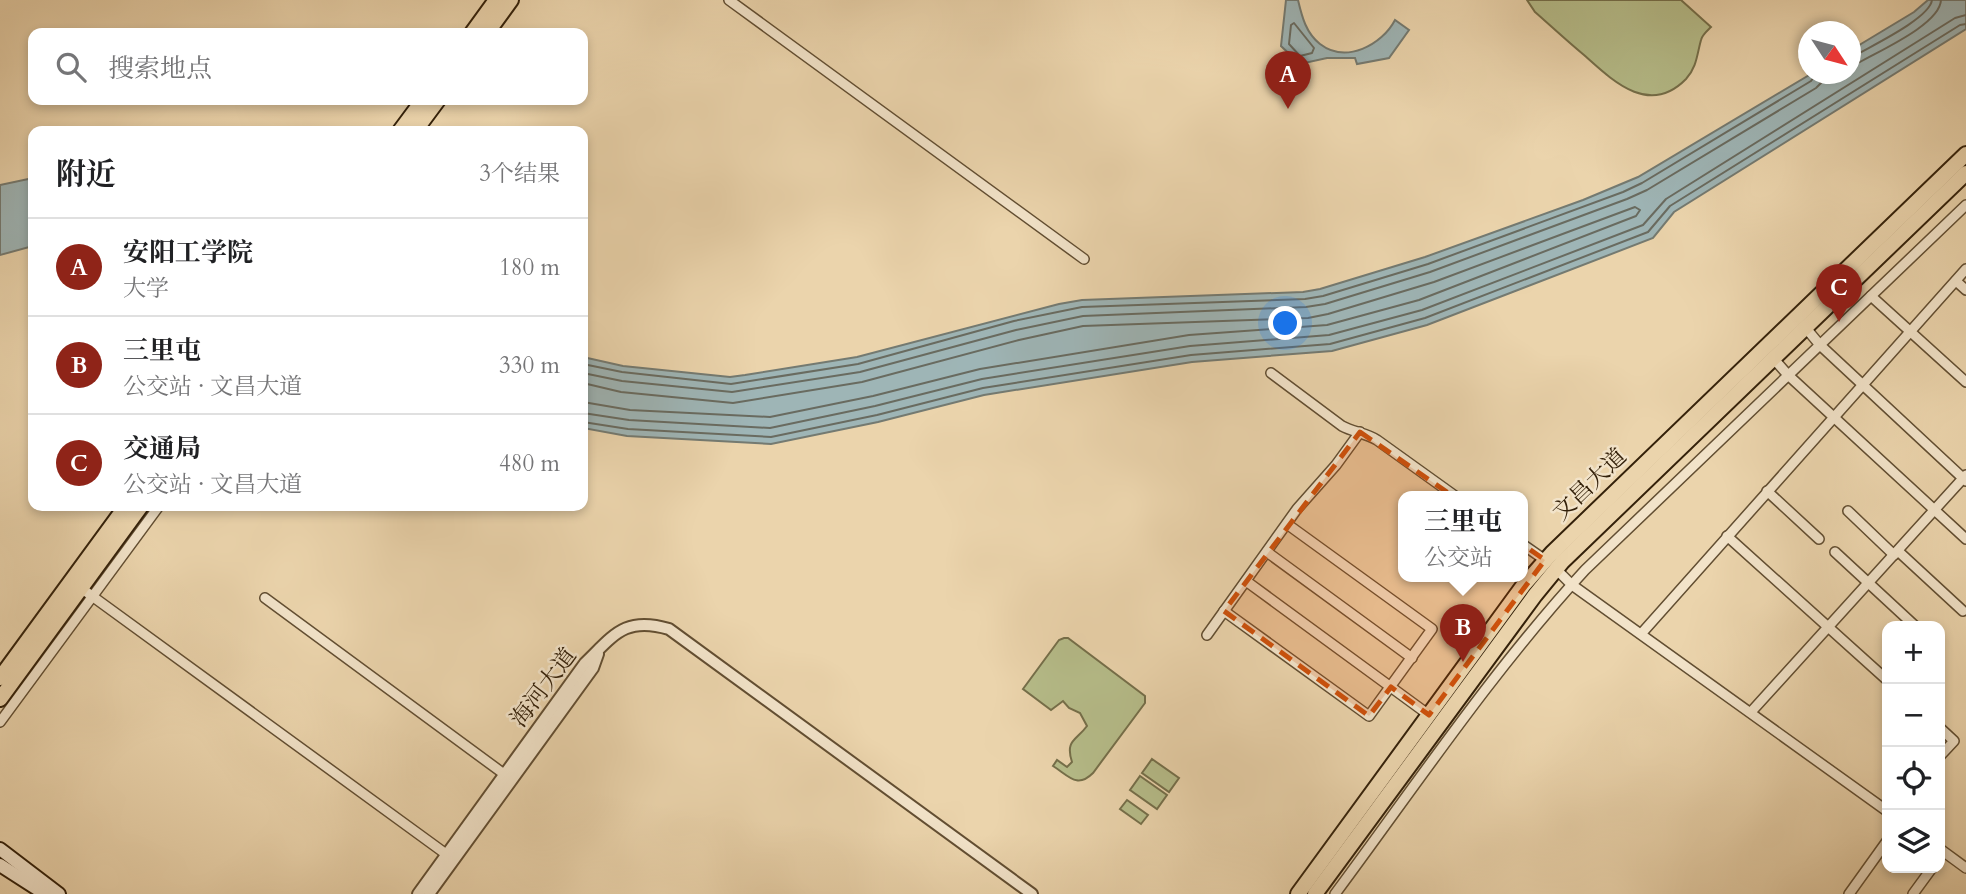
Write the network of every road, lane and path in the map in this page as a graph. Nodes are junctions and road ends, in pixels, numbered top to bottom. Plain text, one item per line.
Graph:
1 (496, 0) edge
2 (511, 0) edge
3 (729, 0) edge
4 (476, 28) edge
5 (491, 28) edge
6 (419, 105) edge
7 (434, 105) edge
8 (404, 126) edge
9 (419, 126) edge
10 (1966, 153) edge
11 (1966, 173) edge
12 (1964, 211) edge
13 (1084, 259) dead end
14 (1966, 269) edge
15 (1956, 281) junction
16 (1966, 290) edge
17 (1871, 296) junction
18 (1805, 327) junction
19 (1910, 332) junction
20 (1820, 345) junction
21 (1773, 358) junction
22 (1271, 373) dead end
23 (1787, 375) junction
24 (1966, 382) edge
25 (1863, 384) junction
26 (1833, 417) junction
27 (1360, 432) junction
28 (1965, 478) edge
29 (1448, 491) edge
30 (1767, 491) junction
31 (1934, 510) junction
32 (122, 511) edge
33 (138, 511) edge
34 (155, 511) edge
35 (1848, 511) dead end
36 (1287, 524) junction
37 (1727, 536) junction
38 (1819, 539) dead end
39 (1966, 539) edge
40 (1528, 548) edge
41 (1266, 552) junction
42 (1835, 552) dead end
43 (1896, 553) junction
44 (1551, 565) junction
45 (1246, 580) junction
46 (1868, 583) junction
47 (1572, 585) junction
48 (87, 593) junction
49 (265, 598) dead end
50 (1224, 611) junction
51 (1963, 611) dead end
52 (1909, 621) edge
53 (1828, 627) junction
54 (1641, 634) junction
55 (1207, 635) dead end
56 (600, 648) junction
57 (1412, 658) junction
58 (1882, 676) edge
59 (0, 678) edge
60 (1391, 687) junction
61 (0, 699) edge
62 (1751, 712) junction
63 (1429, 715) junction
64 (0, 722) edge
65 (1945, 733) edge
66 (1945, 751) edge
67 (504, 774) junction
68 (1886, 810) edge
69 (1882, 848) edge
70 (0, 849) edge
71 (446, 855) junction
72 (1945, 855) edge
73 (0, 864) edge
74 (1966, 868) edge
75 (1928, 873) edge
76 (45, 894) edge
77 (59, 894) edge
78 (418, 894) edge
79 (429, 894) edge
80 (1032, 894) edge
81 (1298, 894) edge
82 (1315, 894) edge
83 (1335, 894) edge
84 (1849, 894) edge
85 (1913, 894) edge

1 - 4 main road
2 - 5 main road
3 - 13 street
6 - 8 main road
7 - 9 main road
10 - 44 main road, 文昌大道
11 - 18 main road, 文昌大道
12 - 17 street
14 - 15 street
15 - 16 street
15 - 19 street
17 - 19 street
17 - 20 street
18 - 20 street
18 - 21 main road, 文昌大道
19 - 24 street
19 - 25 street
20 - 23 street
20 - 25 street
21 - 23 street
21 - 44 main road, 文昌大道
22 - 27 street
23 - 26 street
23 - 47 street
25 - 26 street
25 - 28 street
26 - 30 street
26 - 31 street
27 - 29 street
27 - 36 street
28 - 31 street
30 - 37 street
30 - 38 street
31 - 39 street
31 - 43 street
32 - 59 main road
33 - 48 main road
34 - 48 street
35 - 43 street
36 - 41 street
36 - 57 street
37 - 53 street
37 - 54 street
40 - 44 street
41 - 45 street
41 - 57 street
42 - 46 street
43 - 46 street
43 - 51 street
44 - 47 street
44 - 63 main road, 文昌大道
44 - 82 main road, 文昌大道
45 - 50 street
45 - 60 street
46 - 52 street
46 - 53 street
47 - 54 street
47 - 83 street
48 - 61 main road
48 - 64 street
48 - 71 street
49 - 67 street
50 - 55 street
50 - 60 street
53 - 58 street
53 - 62 street
54 - 62 street
56 - 67 street, 海河大道
56 - 79 street, 海河大道
56 - 80 street
57 - 60 street
60 - 63 street
62 - 68 street
63 - 81 main road, 文昌大道
65 - 66 street
67 - 71 street, 海河大道
69 - 84 street
70 - 77 main road
71 - 78 street, 海河大道
72 - 74 street
73 - 76 main road
75 - 85 street

